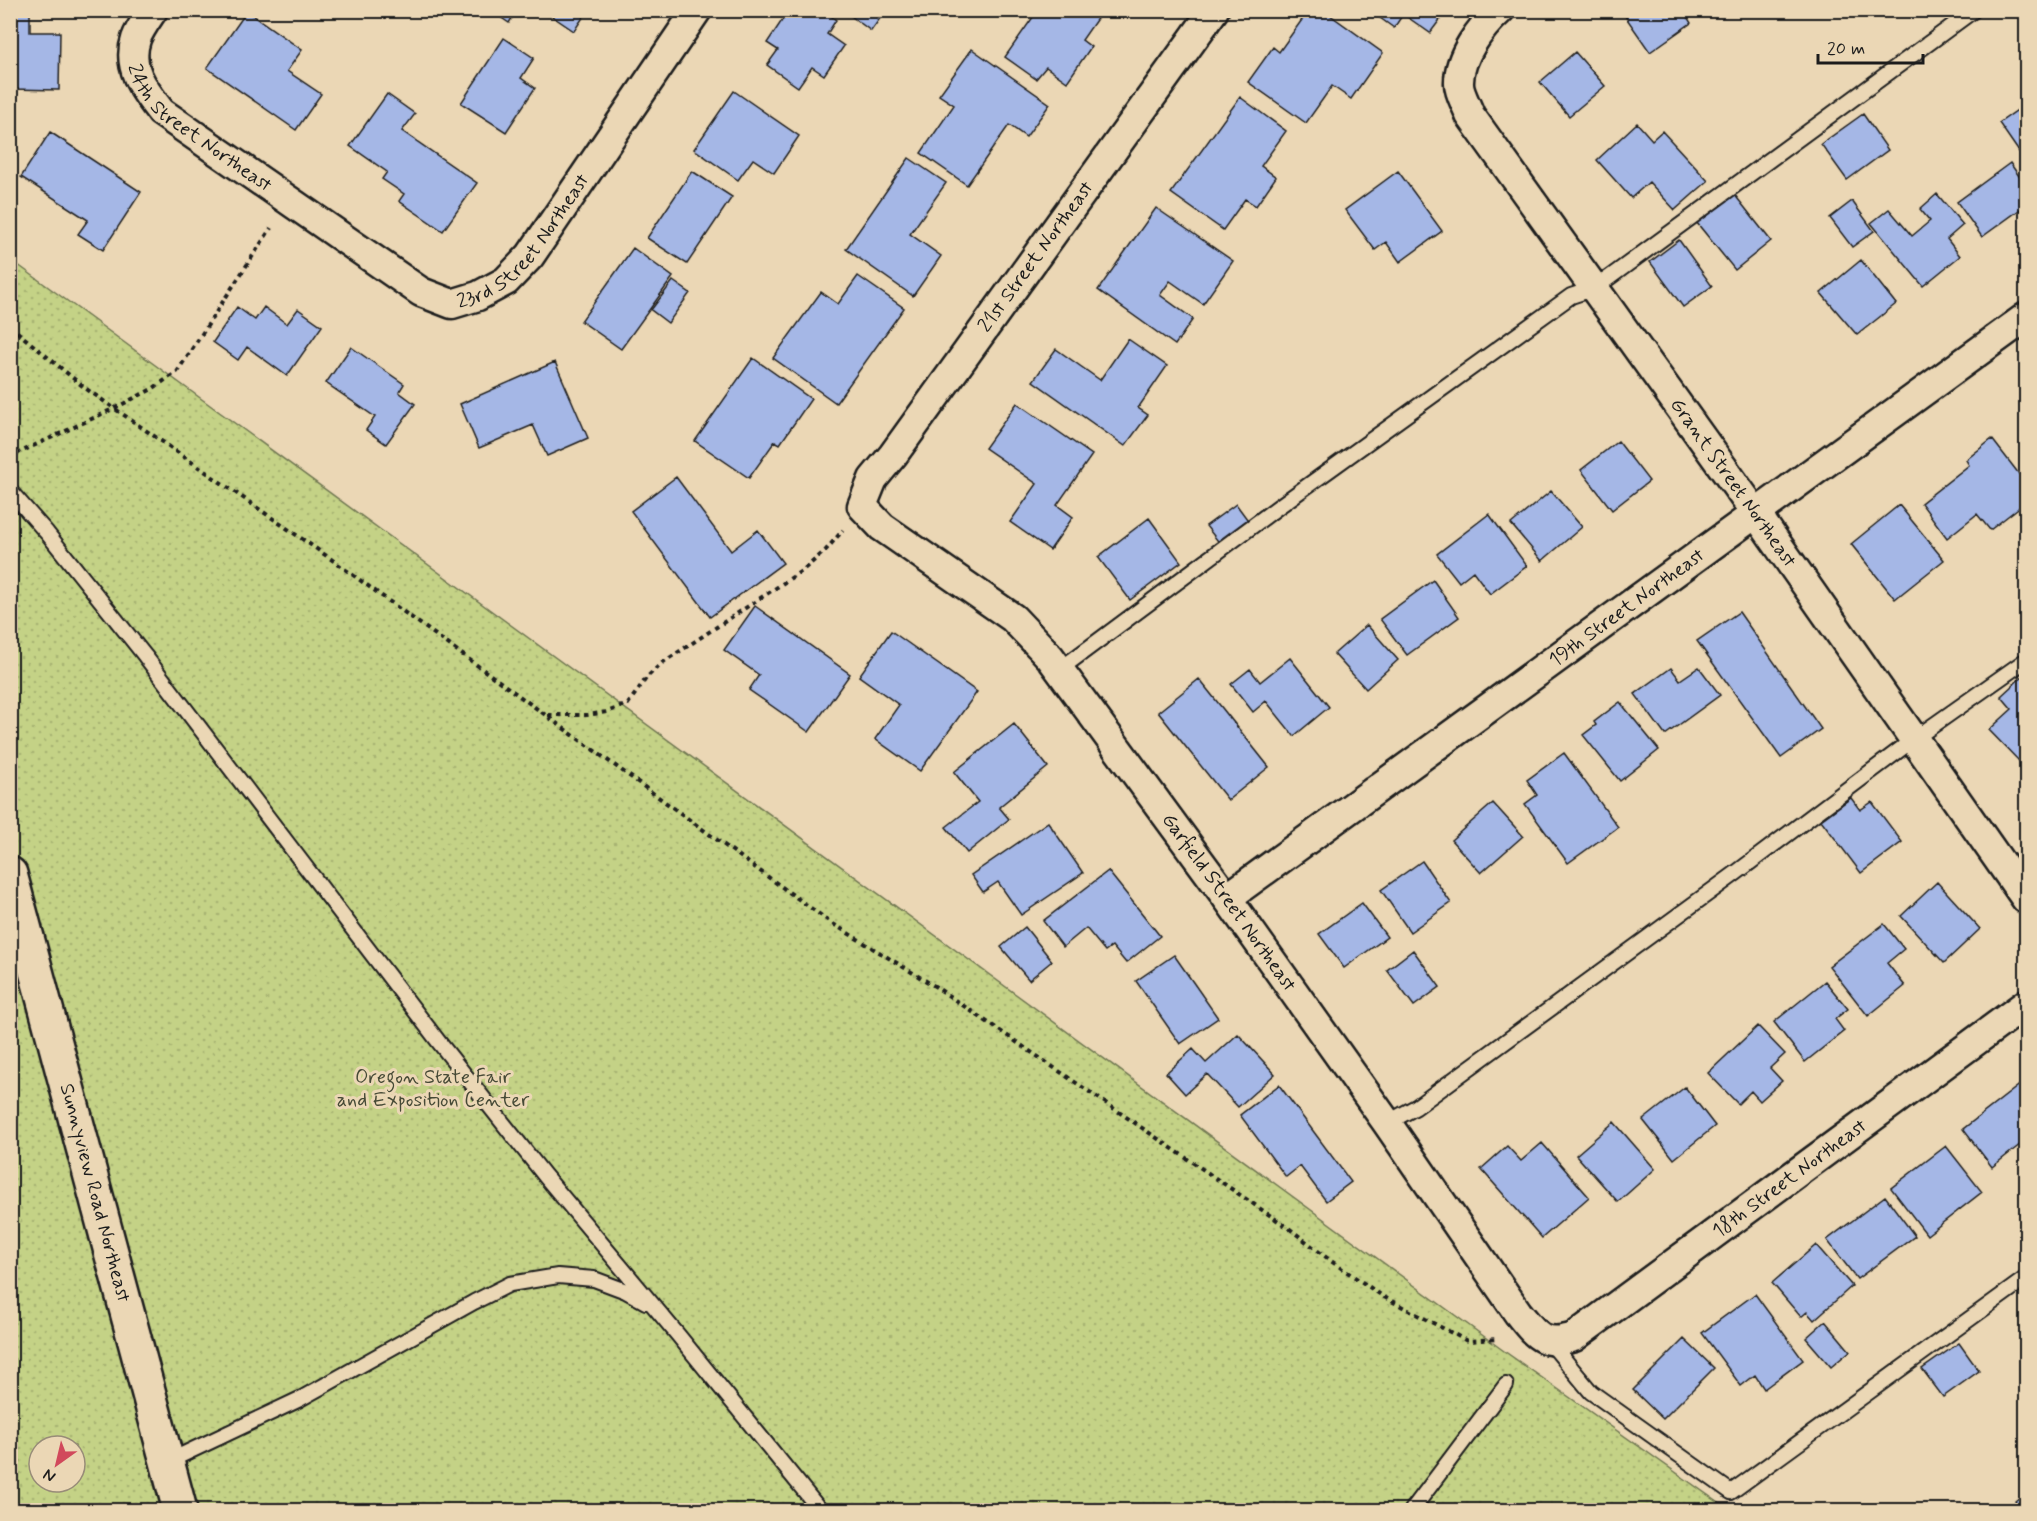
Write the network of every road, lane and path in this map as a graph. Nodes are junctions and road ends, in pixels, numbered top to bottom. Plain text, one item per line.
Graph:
1 (153, 10) edge
2 (698, 10) edge
3 (1214, 10) edge
4 (1500, 10) edge
5 (1974, 10) edge
6 (288, 202) junction
7 (1595, 288) junction
8 (2026, 317) edge
9 (10, 326) edge
10 (115, 408) junction
11 (10, 460) edge
12 (10, 491) edge
13 (862, 506) junction
14 (1757, 515) junction
15 (2026, 660) edge
16 (1059, 670) junction
17 (548, 715) junction
18 (1914, 739) junction
19 (10, 874) edge
20 (1227, 898) junction
21 (2026, 899) edge
22 (2026, 1004) edge
23 (1387, 1123) junction
24 (2026, 1278) edge
25 (655, 1308) junction
26 (1526, 1323) junction
27 (1549, 1341) junction
28 (1506, 1385) dead end
29 (166, 1462) junction
30 (180, 1510) edge
31 (820, 1510) edge
32 (1412, 1510) edge

1 - 6 street, 24th Street Northeast
2 - 6 street, 23rd Street Northeast
3 - 13 street, 21st Street Northeast
4 - 7 street, Grant Street Northeast
5 - 7 lane
6 - 10 path
7 - 14 street, Grant Street Northeast
7 - 16 lane
8 - 14 street, 19th Street Northeast
9 - 10 path
10 - 11 path
10 - 17 path
12 - 25 lane
13 - 16 street, Garfield Street Northeast
13 - 17 path
14 - 18 street, Grant Street Northeast
14 - 20 street, 19th Street Northeast
15 - 18 lane
16 - 20 street, Garfield Street Northeast
17 - 26 path
18 - 21 street, Grant Street Northeast
18 - 23 lane
19 - 29 main road, Sunnyview Road Northeast
20 - 23 street, Garfield Street Northeast
22 - 27 street, 18th Street Northeast
23 - 26 street, Garfield Street Northeast
24 - 27 lane
25 - 29 lane
25 - 31 lane
26 - 27 street, Garfield Street Northeast
28 - 32 lane
29 - 30 main road, Sunnyview Road Northeast

